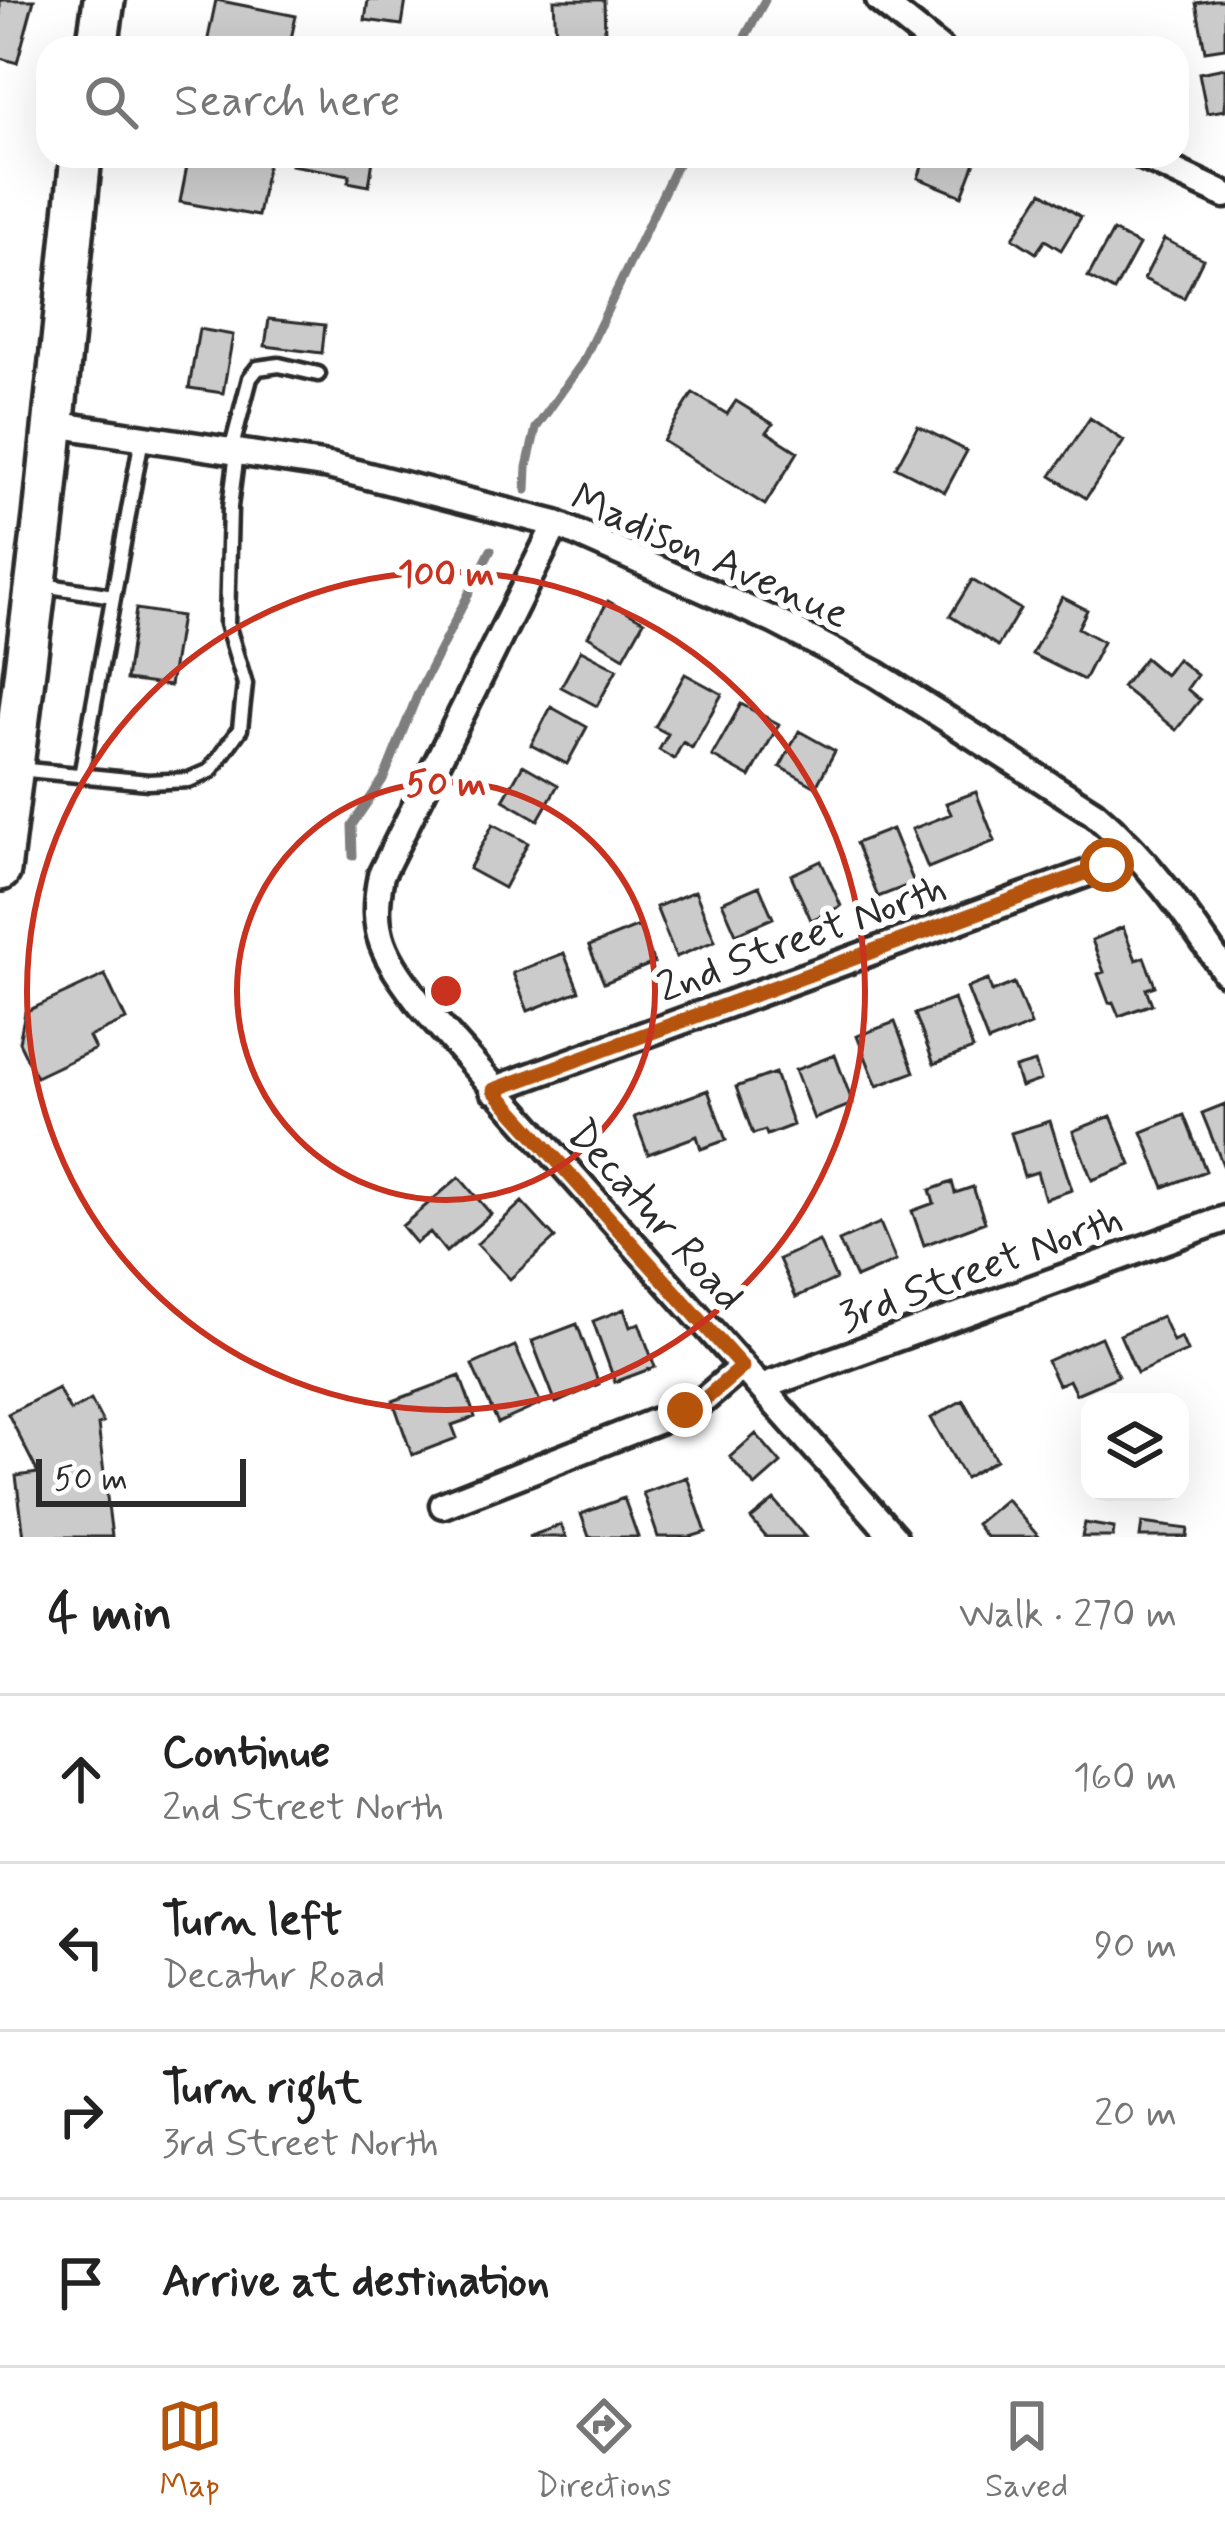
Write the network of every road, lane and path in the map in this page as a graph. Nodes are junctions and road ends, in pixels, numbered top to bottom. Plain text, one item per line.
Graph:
1 (104, 0) edge
2 (879, 0) edge
3 (99, 36) edge
4 (924, 36) edge
5 (80, 168) edge
6 (1168, 168) edge
7 (1225, 195) edge
8 (318, 374) dead end
9 (53, 424) junction
10 (142, 438) junction
11 (234, 451) junction
12 (556, 524) junction
13 (35, 584) junction
14 (113, 596) junction
15 (9, 753) edge
16 (80, 776) junction
17 (1, 854) edge
18 (1136, 855) junction
19 (1225, 972) edge
20 (494, 1090) junction
21 (1225, 1219) edge
22 (742, 1367) junction
23 (761, 1387) junction
24 (443, 1505) dead end
25 (894, 1537) edge

1 - 3 main road
2 - 4 street
5 - 9 main road
6 - 7 street
8 - 11 lane
9 - 10 street, Madison Avenue
9 - 13 main road
10 - 11 street, Madison Avenue
10 - 14 lane
11 - 12 street, Madison Avenue
11 - 16 lane
12 - 18 street, Madison Avenue
12 - 20 street, Decatur Road
13 - 14 lane
13 - 15 main road
14 - 16 lane
15 - 16 lane
15 - 17 main road
18 - 19 street, Madison Avenue
18 - 20 street, 2nd Street North
20 - 22 street, Decatur Road
21 - 23 street, 3rd Street North
22 - 23 street, Decatur Road
22 - 24 street
23 - 25 street, Decatur Road

